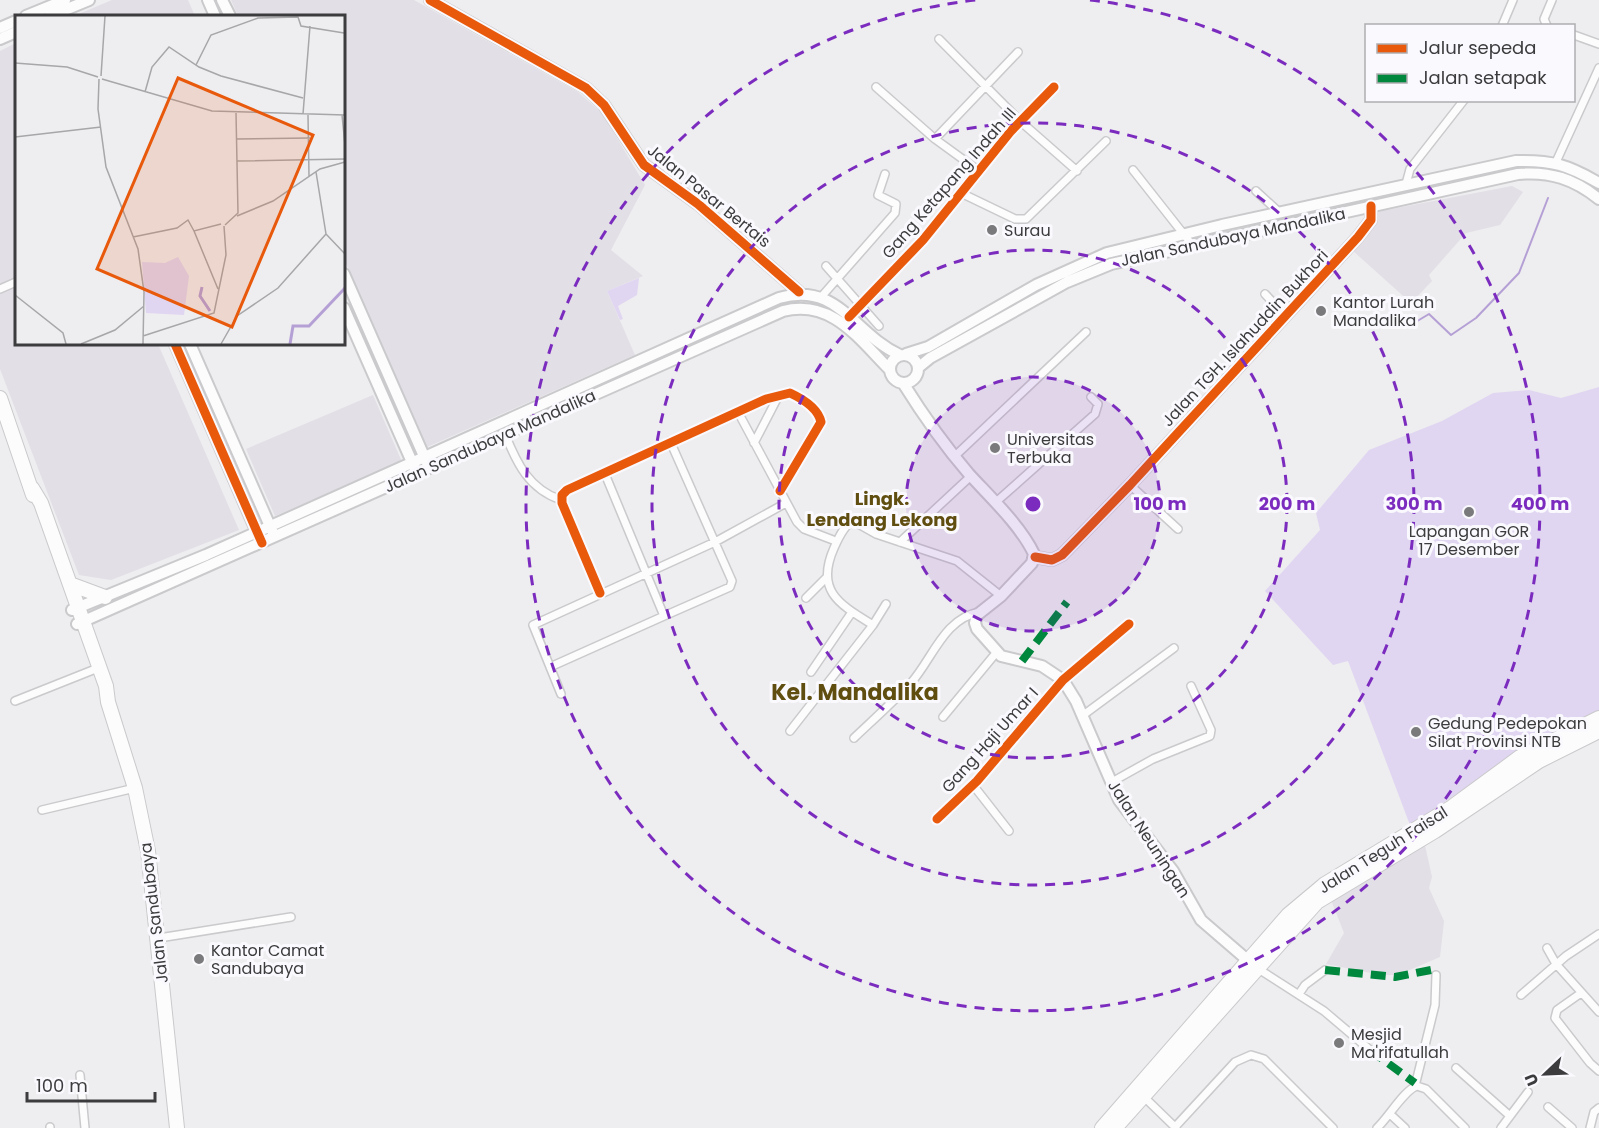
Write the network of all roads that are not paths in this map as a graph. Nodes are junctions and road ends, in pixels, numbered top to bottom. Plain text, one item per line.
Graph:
1 (65, 0) edge
2 (89, 0) edge
3 (208, 0) edge
4 (222, 0) edge
5 (430, 0) edge
6 (1513, 0) edge
7 (1552, 0) edge
8 (47, 14) edge
9 (215, 15) edge
10 (230, 15) edge
11 (15, 21) edge
12 (1503, 24) edge
13 (1546, 24) edge
14 (0, 28) edge
15 (15, 32) edge
16 (1575, 35) edge
17 (0, 39) edge
18 (939, 39) dead end
19 (1599, 44) edge
20 (1018, 52) dead end
21 (1599, 68) edge
22 (876, 87) dead end
23 (985, 87) junction
24 (1054, 87) dead end
25 (1462, 102) edge
26 (1020, 121) junction
27 (935, 139) junction
28 (1106, 141) dead end
29 (1556, 162) junction
30 (1133, 170) dead end
31 (979, 171) junction
32 (1077, 171) junction
33 (885, 174) dead end
34 (1599, 183) edge
35 (1406, 184) junction
36 (1384, 188) junction
37 (1256, 191) dead end
38 (961, 193) junction
39 (1599, 199) edge
40 (1387, 203) junction
41 (1371, 206) junction
42 (1280, 213) junction
43 (1185, 236) junction
44 (1193, 246) junction
45 (826, 266) dead end
46 (345, 276) edge
47 (836, 278) junction
48 (15, 282) edge
49 (0, 289) edge
50 (799, 292) junction
51 (1265, 294) dead end
52 (822, 296) junction
53 (859, 305) junction
54 (345, 310) edge
55 (1286, 316) junction
56 (849, 317) junction
57 (731, 319) junction
58 (879, 326) dead end
59 (737, 331) junction
60 (1086, 332) dead end
61 (175, 345) edge
62 (190, 345) edge
63 (903, 354) junction
64 (629, 364) junction
65 (919, 367) junction
66 (890, 370) junction
67 (634, 375) junction
68 (903, 383) junction
69 (779, 395) junction
70 (1091, 396) dead end
71 (0, 398) edge
72 (738, 412) junction
73 (505, 434) junction
74 (670, 441) junction
75 (754, 443) junction
76 (955, 456) junction
77 (424, 457) junction
78 (412, 463) junction
79 (430, 469) junction
80 (417, 474) junction
81 (605, 474) junction
82 (971, 476) junction
83 (1131, 485) junction
84 (32, 488) junction
85 (780, 491) junction
86 (561, 500) junction
87 (996, 502) junction
88 (786, 503) junction
89 (270, 526) junction
90 (1178, 529) dead end
91 (257, 532) junction
92 (275, 537) junction
93 (833, 540) dead end
94 (715, 542) junction
95 (900, 542) junction
96 (262, 543) junction
97 (1035, 557) junction
98 (646, 573) junction
99 (827, 577) junction
100 (70, 584) junction
101 (600, 593) junction
102 (1001, 596) junction
103 (105, 597) junction
104 (806, 598) dead end
105 (885, 604) dead end
106 (852, 612) junction
107 (980, 612) junction
108 (77, 616) junction
109 (664, 616) junction
110 (1129, 624) dead end
111 (873, 625) junction
112 (1174, 648) dead end
113 (996, 653) junction
114 (550, 667) junction
115 (93, 670) junction
116 (811, 672) dead end
117 (1063, 680) junction
118 (1191, 686) dead end
119 (561, 694) dead end
120 (15, 701) dead end
121 (108, 702) junction
122 (1082, 716) junction
123 (943, 717) dead end
124 (1599, 718) edge
125 (790, 731) dead end
126 (1599, 731) edge
127 (854, 738) dead end
128 (1570, 738) junction
129 (1110, 783) junction
130 (973, 785) junction
131 (135, 788) junction
132 (42, 810) dead end
133 (937, 819) dead end
134 (1009, 831) dead end
135 (291, 917) dead end
136 (1599, 934) edge
137 (159, 938) junction
138 (1547, 948) dead end
139 (1252, 964) junction
140 (1556, 964) junction
141 (1325, 970) dead end
142 (1437, 975) dead end
143 (1581, 993) junction
144 (1299, 994) junction
145 (1521, 995) dead end
146 (1599, 1012) edge
147 (1370, 1050) dead end
148 (1456, 1068) dead end
149 (1599, 1071) edge
150 (80, 1075) dead end
151 (1415, 1086) junction
152 (1528, 1092) dead end
153 (1139, 1093) junction
154 (1548, 1107) dead end
155 (1599, 1108) edge
156 (1391, 1115) junction
157 (1510, 1121) junction
158 (85, 1128) edge
159 (177, 1128) edge
160 (1102, 1128) edge
161 (1115, 1128) edge
162 (1175, 1128) edge
163 (1333, 1128) edge
164 (1377, 1128) edge
165 (1405, 1128) edge
166 (1465, 1128) edge
167 (1501, 1128) edge
168 (1572, 1128) edge
169 (1590, 1128) edge

1 - 8 main road
2 - 8 main road
3 - 9 main road
4 - 10 main road
5 - 50 main road, Jalan Pasar Bertais
6 - 12 street
7 - 13 street
11 - 14 main road
15 - 17 main road
16 - 19 street
18 - 23 street
20 - 23 street
21 - 29 street
22 - 27 street
23 - 26 street
23 - 27 street
24 - 26 street, Gang Ketapang Indah III
25 - 35 street
26 - 31 street, Gang Ketapang Indah III
26 - 32 street
27 - 31 street
28 - 32 street
29 - 34 main road
29 - 35 main road
30 - 43 street
31 - 38 street, Gang Ketapang Indah III
32 - 38 street
33 - 47 street
35 - 36 main road
36 - 40 main road
36 - 42 main road
37 - 42 street
38 - 53 street, Gang Ketapang Indah III
39 - 40 main road, Jalan Sandubaya Mandalika
40 - 41 main road, Jalan Sandubaya Mandalika
41 - 44 main road, Jalan Sandubaya Mandalika
41 - 55 main road, Jalan TGH. Islahuddin Bukhori
42 - 43 main road
43 - 44 street
43 - 63 main road
44 - 65 main road, Jalan Sandubaya Mandalika
45 - 47 street
46 - 77 main road
47 - 52 street
47 - 53 street
48 - 49 street
50 - 52 main road
50 - 57 main road
51 - 55 street
52 - 56 main road
53 - 56 street, Gang Ketapang Indah III
53 - 58 street
54 - 78 main road
55 - 83 main road, Jalan TGH. Islahuddin Bukhori
56 - 63 main road
57 - 59 main road
57 - 64 main road
59 - 66 main road, Jalan Sandubaya Mandalika
59 - 67 main road, Jalan Sandubaya Mandalika
60 - 76 street
61 - 91 main road
62 - 89 main road
63 - 65 main road
63 - 66 main road
64 - 67 main road
64 - 77 main road
65 - 68 main road
66 - 68 main road
67 - 73 main road, Jalan Sandubaya Mandalika
68 - 76 main road
69 - 72 street
69 - 75 street
69 - 85 street
70 - 87 street
71 - 84 highway, Jalan Sandubaya
72 - 74 street
72 - 75 street
73 - 79 main road, Jalan Sandubaya Mandalika
73 - 86 street
74 - 81 street
74 - 94 street
75 - 85 street
76 - 82 main road
77 - 78 main road
77 - 79 main road
78 - 80 main road
78 - 89 main road
79 - 80 main road, Jalan Sandubaya Mandalika
80 - 92 main road, Jalan Sandubaya Mandalika
81 - 86 street
81 - 98 street
82 - 87 main road
82 - 95 street
83 - 90 street
83 - 97 main road, Jalan TGH. Islahuddin Bukhori
84 - 100 highway, Jalan Sandubaya
84 - 108 highway, Jalan Sandubaya
85 - 88 street
86 - 101 street
87 - 97 main road
88 - 93 street
88 - 94 street
89 - 91 main road
89 - 92 main road
91 - 96 main road
91 - 103 main road
92 - 96 main road, Jalan Sandubaya Mandalika
94 - 98 street
94 - 109 street
95 - 99 street
95 - 102 street
96 - 108 main road, Jalan Sandubaya Mandalika
97 - 102 main road
98 - 101 street
98 - 109 street
99 - 104 street
99 - 106 street
100 - 103 highway
100 - 108 highway, Jalan Sandubaya
101 - 114 street
102 - 107 main road
103 - 108 main road
105 - 111 street
106 - 111 street
106 - 116 street
107 - 113 main road
107 - 127 street
108 - 115 highway, Jalan Sandubaya
108 - 121 highway, Jalan Sandubaya
109 - 114 street
110 - 117 street, Gang Haji Umar I
111 - 125 street
112 - 122 street
113 - 117 main road
113 - 123 street
114 - 119 street
115 - 120 street
115 - 121 highway, Jalan Sandubaya
117 - 122 main road, Jalan Neuningan
117 - 130 street, Gang Haji Umar I
118 - 129 street
121 - 131 highway, Jalan Sandubaya
122 - 129 main road, Jalan Neuningan
124 - 128 highway, Jalan Teguh Faisal
126 - 128 highway, Jalan Teguh Faisal
128 - 139 highway, Jalan Teguh Faisal
129 - 139 main road, Jalan Neuningan
130 - 133 street, Gang Haji Umar I
130 - 134 street
131 - 132 street
131 - 137 highway, Jalan Sandubaya
135 - 137 street
136 - 140 street
137 - 159 highway, Jalan Sandubaya
138 - 140 street
139 - 144 street
139 - 153 highway, Jalan Teguh Faisal
140 - 143 street
140 - 145 street
141 - 144 street
142 - 151 street
143 - 146 street
143 - 149 street
144 - 147 street
148 - 157 street
150 - 158 street
151 - 156 street
151 - 166 street
152 - 157 street
153 - 160 highway, Jalan Teguh Faisal
153 - 161 highway, Jalan Teguh Faisal
153 - 162 street
154 - 168 street
155 - 169 street
156 - 164 street
156 - 165 street
157 - 167 street
162 - 163 street

